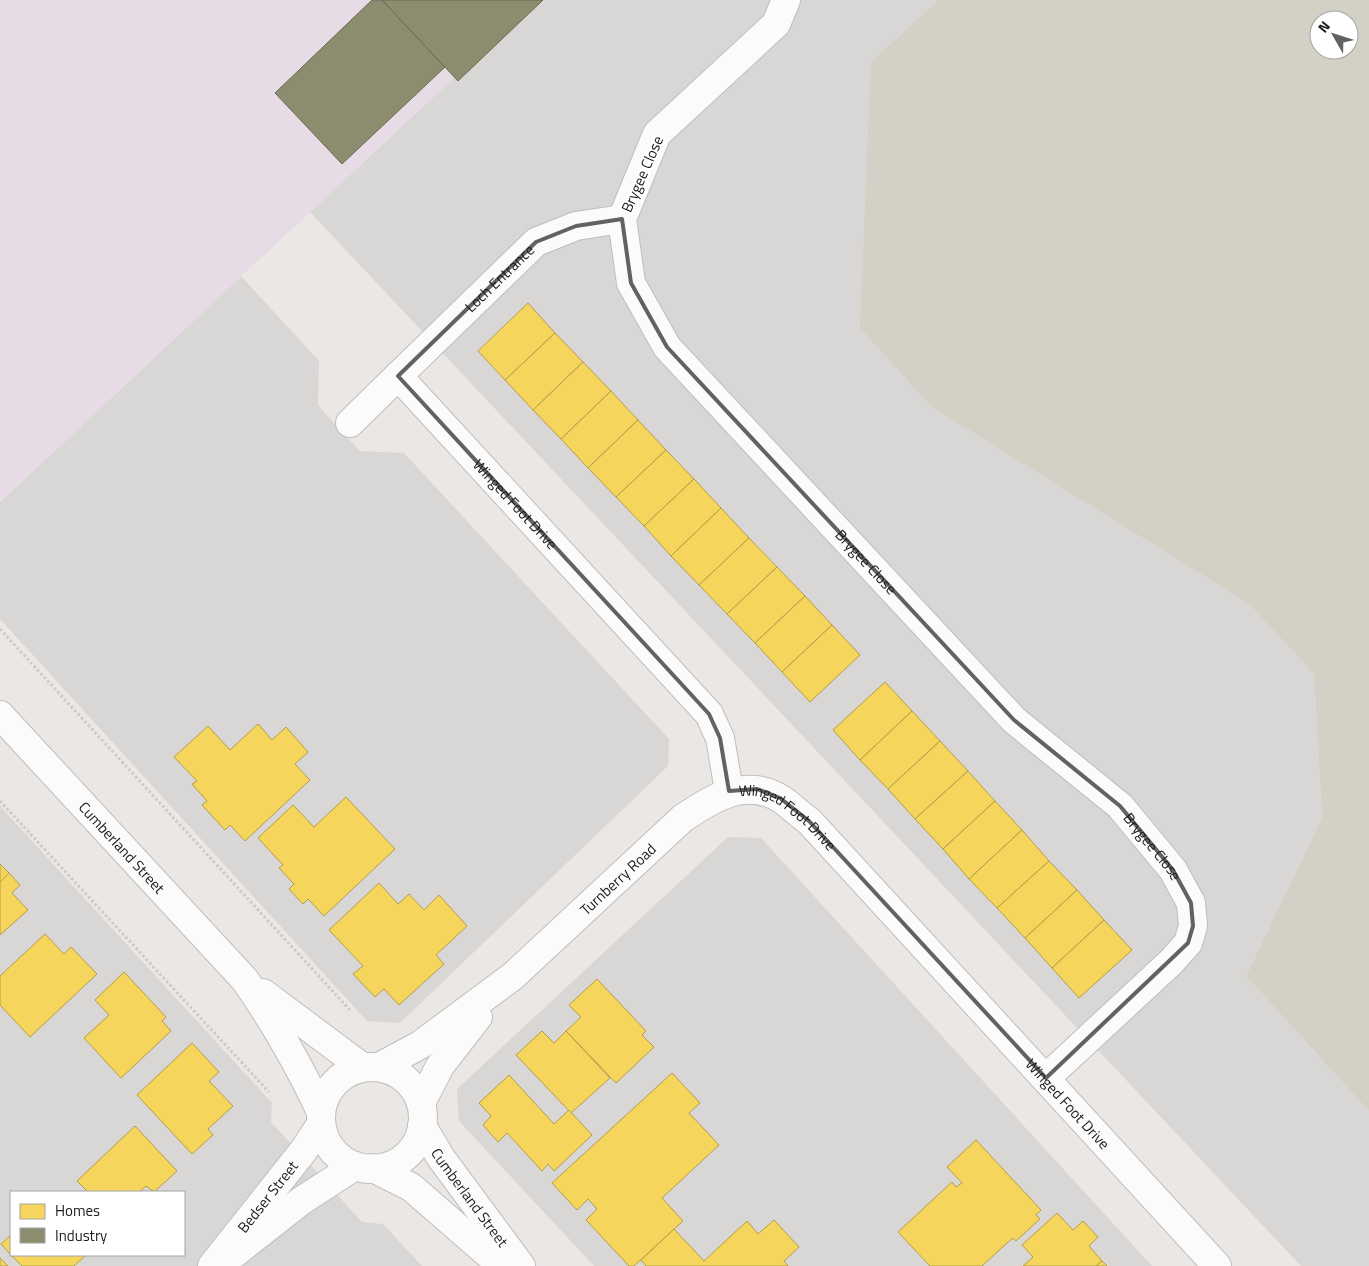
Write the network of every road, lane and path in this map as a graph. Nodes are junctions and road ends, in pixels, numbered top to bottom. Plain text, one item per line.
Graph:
1 (786, 0) edge
2 (622, 219) junction
3 (398, 376) junction
4 (350, 423) dead end
5 (0, 714) edge
6 (729, 791) junction
7 (513, 976) junction
8 (245, 980) junction
9 (371, 1067) junction
10 (1046, 1078) junction
11 (421, 1115) junction
12 (321, 1118) junction
13 (364, 1167) junction
14 (1217, 1263) edge
15 (212, 1266) edge
16 (220, 1266) edge
17 (502, 1266) edge
18 (521, 1266) edge

1 - 2 street, Brygee Close
2 - 3 street, Loch Entrance
2 - 10 street, Brygee Close
3 - 4 street
3 - 6 street, Winged Foot Drive
5 - 8 street, Cumberland Street
6 - 7 street, Turnberry Road
6 - 10 street, Winged Foot Drive
7 - 9 street, Turnberry Road
7 - 11 street, Turnberry Road
8 - 9 street, Cumberland Street
8 - 12 street, Cumberland Street
9 - 11 street
9 - 12 street
10 - 14 street, Winged Foot Drive
11 - 13 street
11 - 18 street, Cumberland Street
12 - 13 street
12 - 15 street, Bedser Street
13 - 16 street, Bedser Street
13 - 17 street, Cumberland Street

